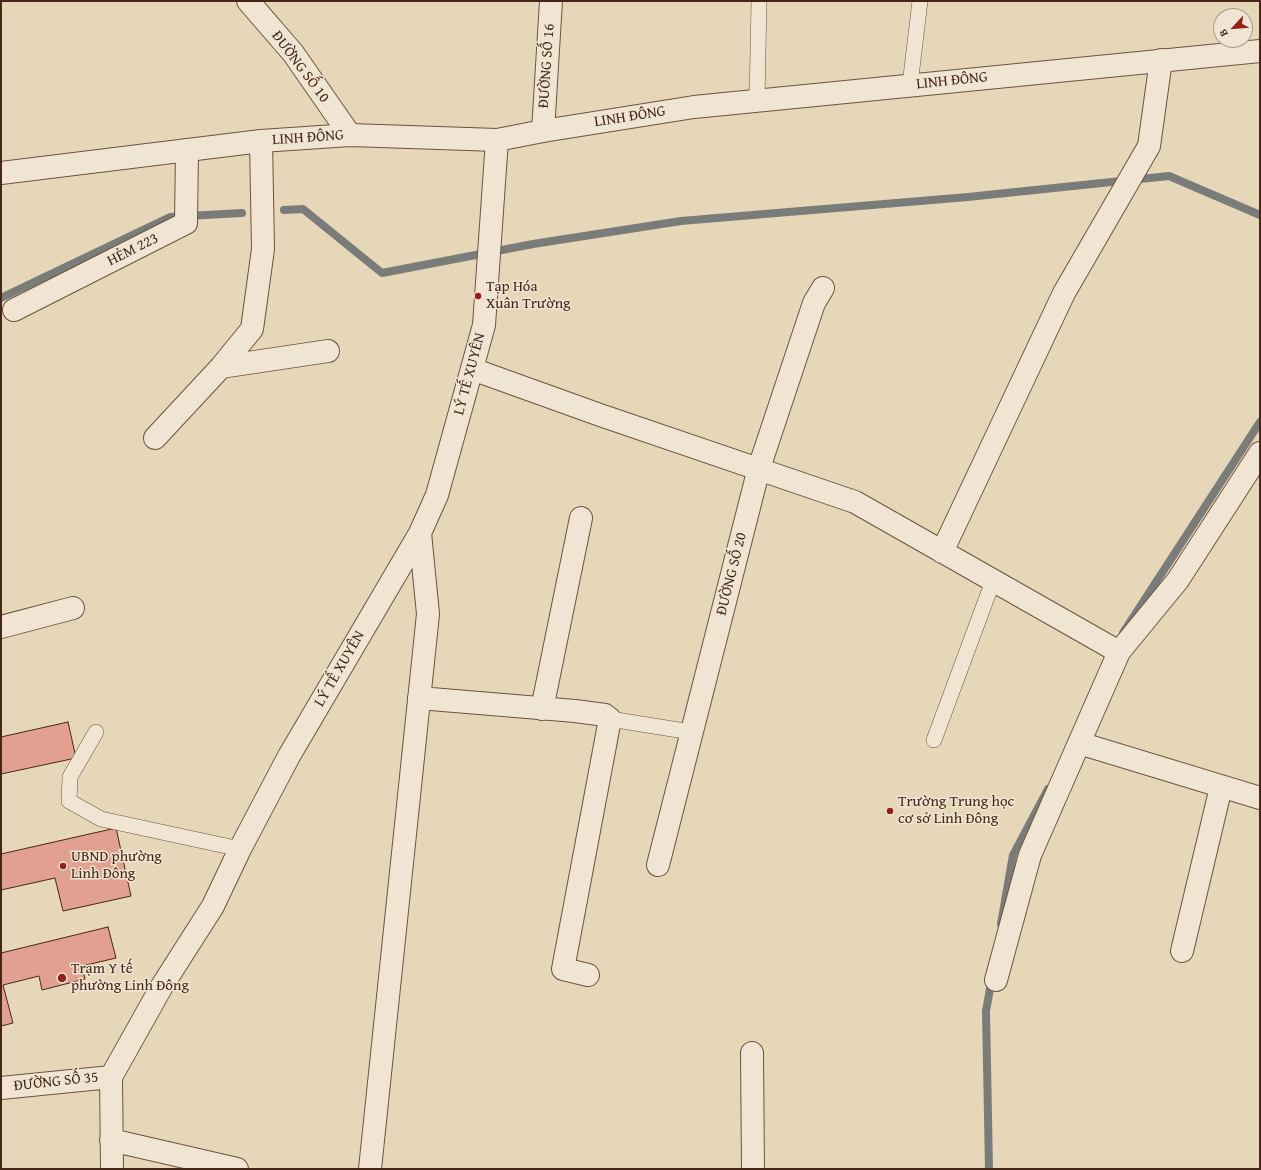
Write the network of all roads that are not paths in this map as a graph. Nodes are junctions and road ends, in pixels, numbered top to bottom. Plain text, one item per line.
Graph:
1 (248, 1) edge
2 (551, 1) edge
3 (759, 1) edge
4 (920, 1) edge
5 (1260, 51) edge
6 (1161, 60) junction
7 (910, 85) junction
8 (757, 101) junction
9 (543, 131) junction
10 (350, 135) junction
11 (497, 140) junction
12 (261, 141) junction
13 (187, 150) junction
14 (1, 173) edge
15 (823, 288) dead end
16 (14, 310) dead end
17 (328, 351) dead end
18 (221, 367) junction
19 (472, 369) junction
20 (155, 438) dead end
21 (1260, 453) edge
22 (759, 468) junction
23 (581, 518) dead end
24 (420, 533) junction
25 (942, 552) junction
26 (993, 581) junction
27 (73, 608) dead end
28 (1, 627) edge
29 (1112, 648) junction
30 (419, 698) junction
31 (542, 709) junction
32 (610, 719) junction
33 (96, 732) dead end
34 (691, 732) junction
35 (934, 740) dead end
36 (1079, 743) junction
37 (1221, 787) junction
38 (1260, 798) edge
39 (240, 849) junction
40 (658, 864) dead end
41 (1182, 951) dead end
42 (588, 975) dead end
43 (996, 980) dead end
44 (752, 1054) dead end
45 (110, 1076) junction
46 (1, 1088) edge
47 (112, 1140) junction
48 (112, 1169) edge
49 (231, 1169) edge
50 (370, 1169) edge
51 (753, 1169) edge

1 - 10 street, ĐƯỜNG SỐ 10
2 - 9 street, ĐƯỜNG SỐ 16
3 - 8 lane
4 - 7 lane
5 - 6 street, LINH ĐÔNG
6 - 7 street, LINH ĐÔNG
6 - 25 street
7 - 8 street, LINH ĐÔNG
8 - 9 street, LINH ĐÔNG
9 - 11 street, LINH ĐÔNG
10 - 11 street, LINH ĐÔNG
10 - 12 street, LINH ĐÔNG
11 - 19 street, LÝ TẾ XUYÊN
12 - 13 street, LINH ĐÔNG
12 - 18 street
13 - 14 street, LINH ĐÔNG
13 - 16 street, HẺM 223
15 - 22 street, ĐƯỜNG SỐ 20
17 - 18 street
18 - 20 street
19 - 22 street
19 - 24 street, LÝ TẾ XUYÊN
21 - 29 street
22 - 25 street
22 - 34 street, ĐƯỜNG SỐ 20
23 - 31 street
24 - 30 street
24 - 39 street, LÝ TẾ XUYÊN
25 - 26 street
26 - 29 street
26 - 35 lane
27 - 28 street
29 - 36 street
30 - 31 street
30 - 50 street
31 - 32 street
32 - 34 lane
32 - 42 street
33 - 39 lane
34 - 40 street, ĐƯỜNG SỐ 20
36 - 37 street
36 - 43 street
37 - 38 street
37 - 41 street
39 - 45 street, LÝ TẾ XUYÊN
44 - 51 street
45 - 46 street, ĐƯỜNG SỐ 35
45 - 47 street
47 - 48 street
47 - 49 street

